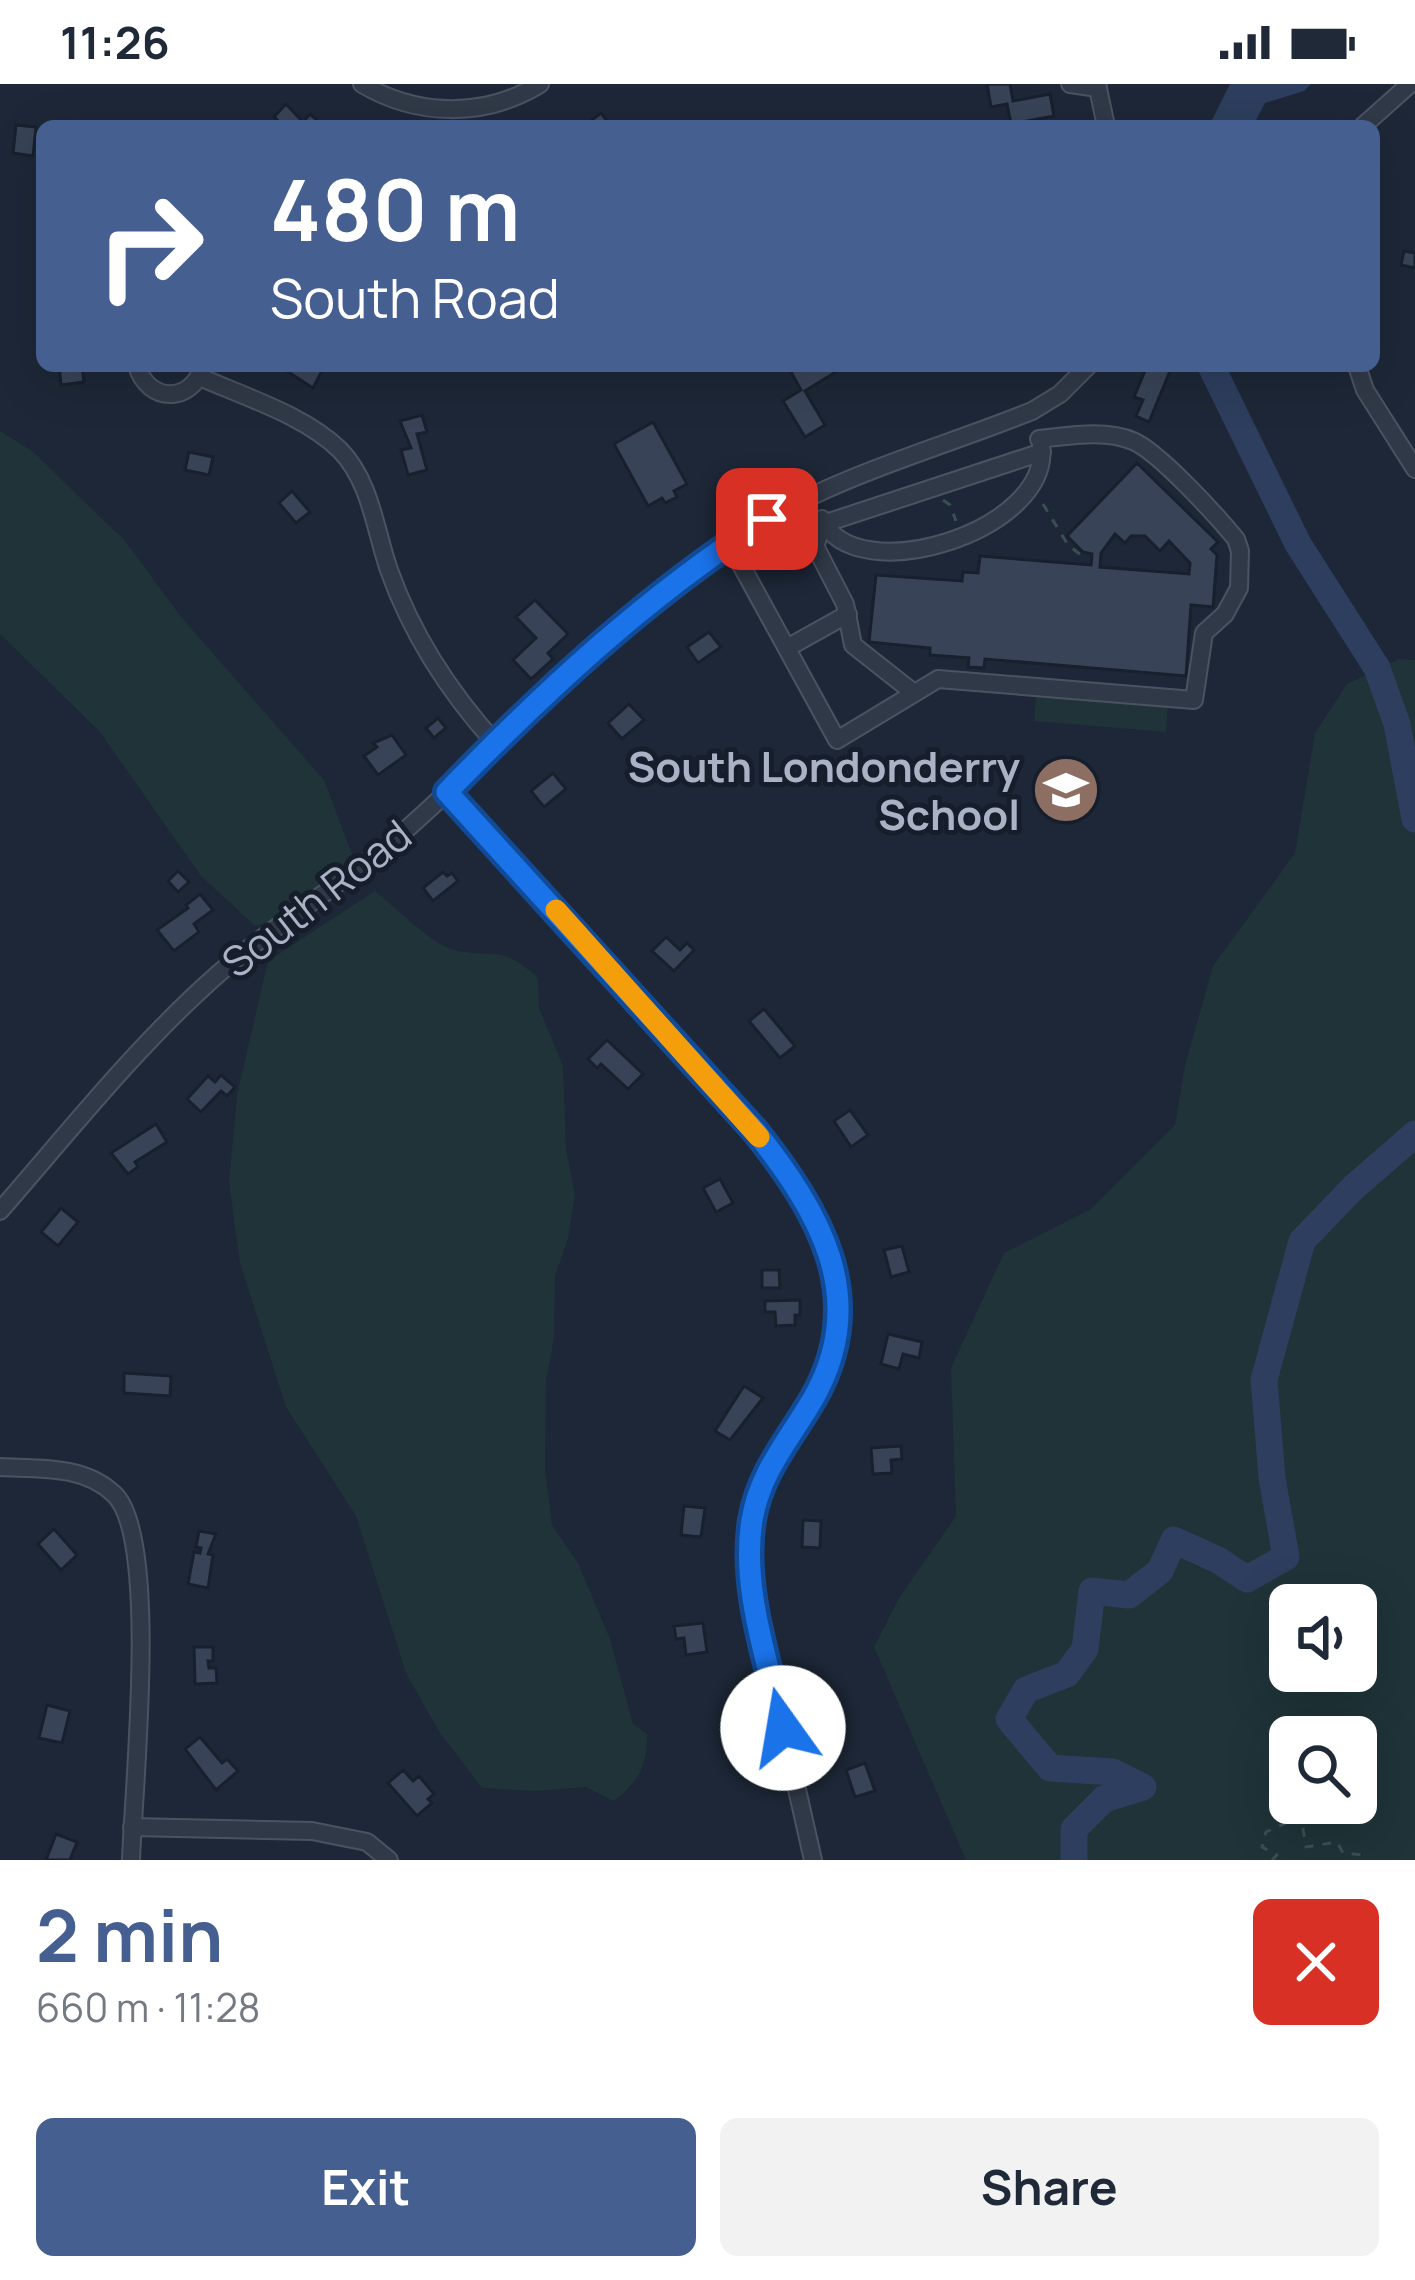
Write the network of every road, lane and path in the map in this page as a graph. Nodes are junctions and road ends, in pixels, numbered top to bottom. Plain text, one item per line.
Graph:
1 (362, 84) edge
2 (540, 84) edge
3 (1070, 84) edge
4 (1410, 84) edge
5 (1097, 86) edge
6 (1105, 120) edge
7 (1370, 120) edge
8 (140, 372) edge
9 (201, 372) edge
10 (1082, 372) edge
11 (1359, 372) edge
12 (1033, 411) junction
13 (1041, 445) junction
14 (1415, 470) edge
15 (929, 489) junction
16 (818, 495) junction
17 (1043, 504) dead end
18 (823, 524) junction
19 (959, 528) dead end
20 (729, 543) junction
21 (1086, 559) dead end
22 (848, 614) junction
23 (787, 648) junction
24 (914, 693) junction
25 (496, 743) junction
26 (447, 792) junction
27 (0, 1210) edge
28 (0, 1467) edge
29 (132, 1827) junction
30 (131, 1860) edge
31 (388, 1860) edge
32 (812, 1860) edge
33 (1272, 1860) edge
34 (1362, 1860) edge

1 - 2 street
3 - 5 street
4 - 7 street
5 - 6 street
8 - 9 street
9 - 25 street
10 - 12 street, South Road
11 - 14 street
12 - 13 street
12 - 16 street, South Road
13 - 15 street
13 - 18 street
13 - 24 street
15 - 18 street
15 - 19 path
16 - 18 street
16 - 20 street, South Road
17 - 21 path
18 - 22 street
20 - 23 street
20 - 25 street, South Road
22 - 23 street
22 - 24 street
23 - 24 street
25 - 26 street, South Road
26 - 27 street, South Road
26 - 32 street
28 - 29 street
29 - 30 street
29 - 31 street
33 - 34 path

